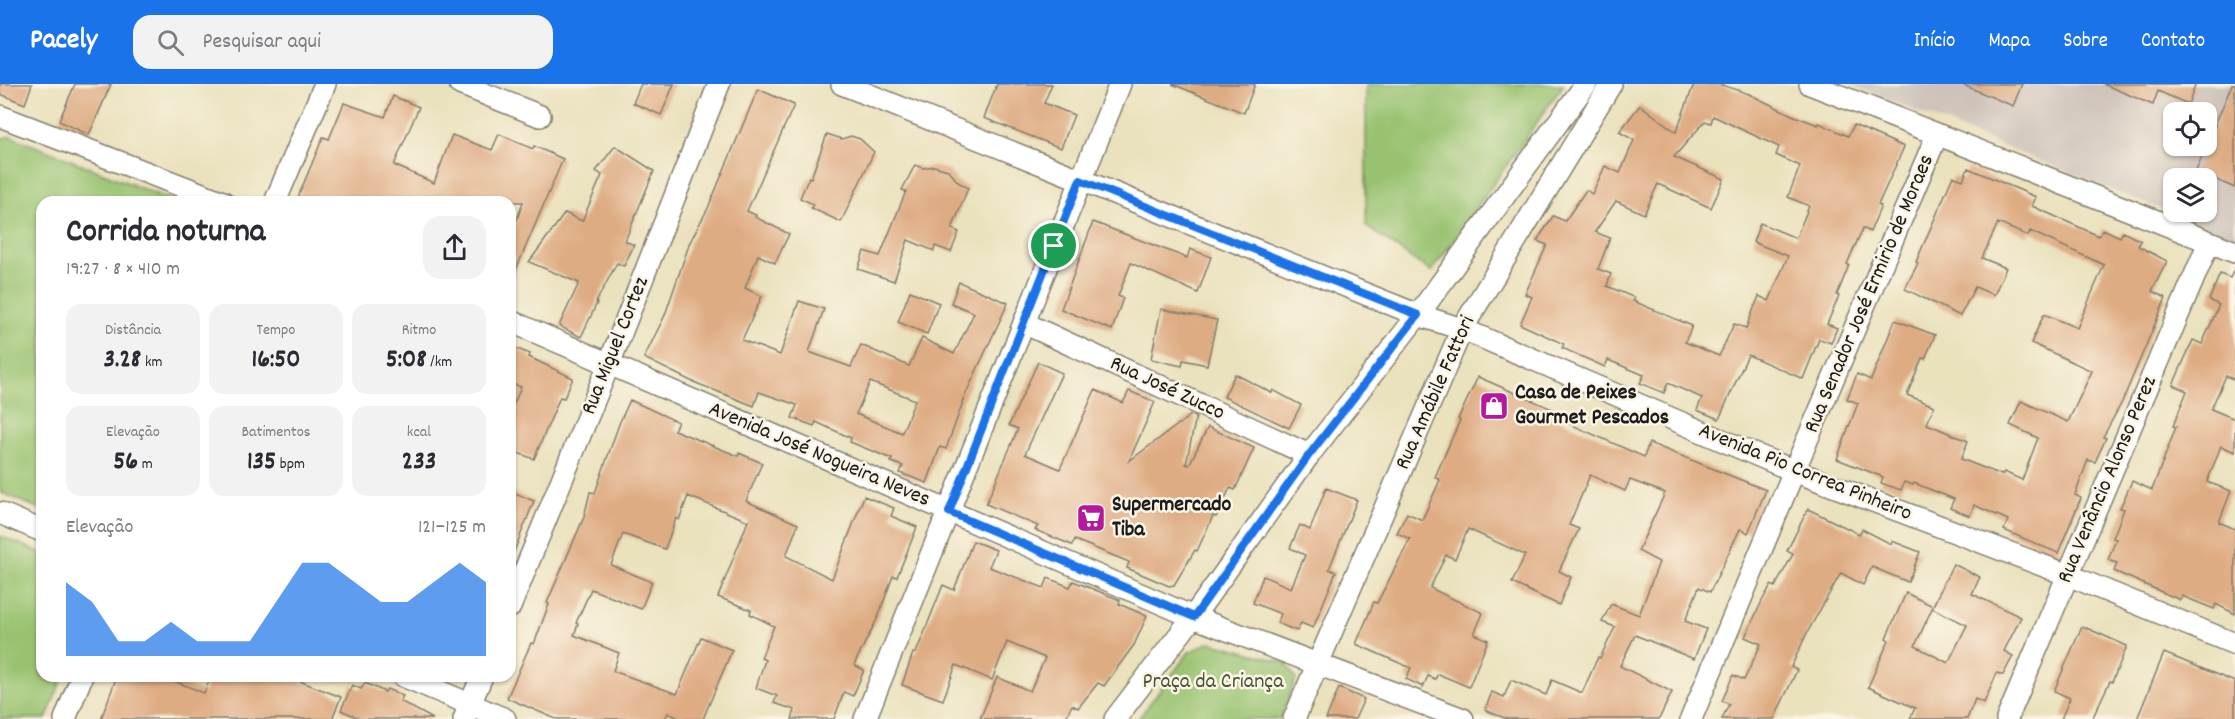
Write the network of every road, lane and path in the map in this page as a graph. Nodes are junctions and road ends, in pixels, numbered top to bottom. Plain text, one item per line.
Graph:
1 (325, 84) edge
2 (460, 84) edge
3 (719, 84) edge
4 (842, 84) edge
5 (1120, 84) edge
6 (1586, 84) edge
7 (1611, 84) edge
8 (1810, 84) edge
9 (0, 116) edge
10 (540, 116) dead end
11 (1937, 135) junction
12 (1080, 180) junction
13 (207, 196) edge
14 (278, 196) edge
15 (2209, 242) junction
16 (2235, 252) edge
17 (1418, 315) junction
18 (1024, 323) junction
19 (516, 324) edge
20 (1462, 329) junction
21 (609, 364) junction
22 (1309, 455) junction
23 (1794, 471) junction
24 (949, 512) junction
25 (0, 513) edge
26 (36, 528) edge
27 (2068, 575) junction
28 (516, 592) edge
29 (1194, 617) junction
30 (2235, 644) edge
31 (1317, 662) junction
32 (80, 682) edge
33 (414, 682) edge
34 (480, 682) edge
35 (467, 712) edge
36 (65, 719) edge
37 (505, 719) edge
38 (865, 719) edge
39 (1115, 719) edge
40 (1294, 719) edge
41 (1463, 719) edge
42 (1691, 719) edge
43 (2007, 719) edge

1 - 14 street
2 - 10 street
3 - 21 street, Rua Miguel Cortez
4 - 12 street, Avenida Pio Correa Pinheiro
5 - 12 street
6 - 17 street
7 - 20 street, Rua Amábile Fattori
8 - 11 street
9 - 13 street
11 - 15 street
11 - 23 street, Rua Senador José Ermirio de Moraes
12 - 17 street, Avenida Pio Correa Pinheiro
12 - 18 street
15 - 16 street
15 - 27 street, Rua Venâncio Alonso Perez
17 - 20 street, Avenida Pio Correa Pinheiro
17 - 22 street
18 - 22 street, Rua José Zucco
18 - 24 street
19 - 21 street, Avenida José Nogueira Neves
20 - 23 street, Avenida Pio Correa Pinheiro
20 - 31 street, Rua Amábile Fattori
21 - 24 street, Avenida José Nogueira Neves
21 - 28 street, Rua Miguel Cortez
22 - 29 street
23 - 27 street, Avenida Pio Correa Pinheiro
23 - 42 street, Rua Senador José Ermirio de Moraes
24 - 29 street, Avenida José Nogueira Neves
24 - 38 street
25 - 26 street
27 - 30 street, Avenida Pio Correa Pinheiro
27 - 43 street, Rua Venâncio Alonso Perez
29 - 31 street, Avenida José Nogueira Neves
29 - 39 street
31 - 40 street, Rua Amábile Fattori
31 - 41 street, Avenida José Nogueira Neves
32 - 36 street
33 - 35 street
34 - 35 street
35 - 37 street

